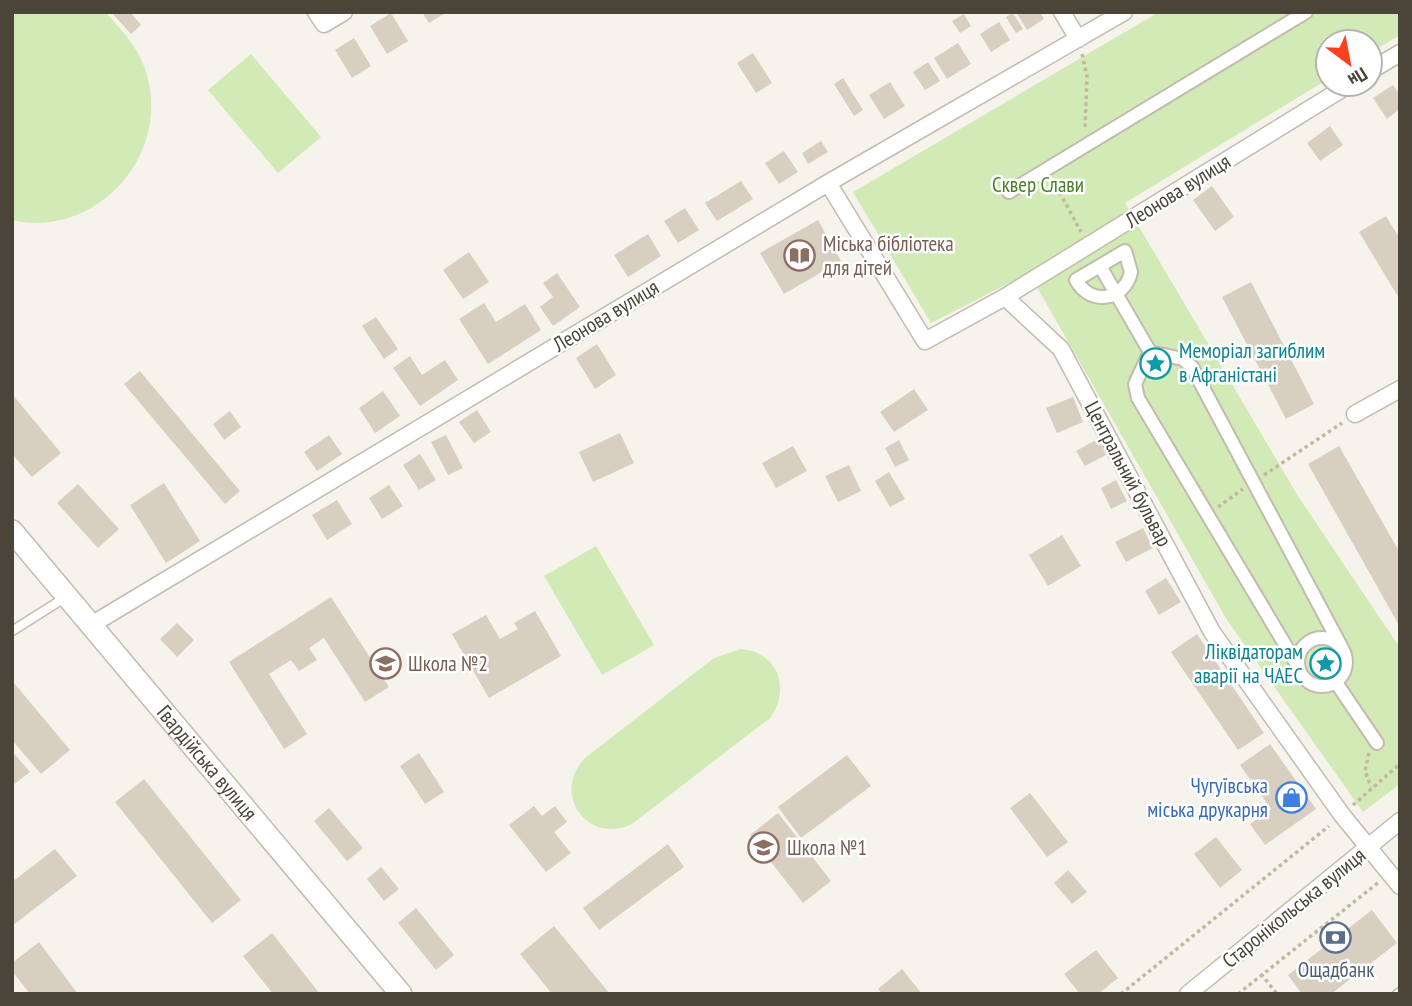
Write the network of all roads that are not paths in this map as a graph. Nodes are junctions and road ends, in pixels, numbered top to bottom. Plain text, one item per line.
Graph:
1 (316, 12) edge
2 (344, 12) edge
3 (1062, 12) edge
4 (1124, 12) edge
5 (1306, 12) edge
6 (1078, 39) junction
7 (1400, 53) edge
8 (1384, 63) edge
9 (1327, 98) edge
10 (828, 183) junction
11 (1009, 192) dead end
12 (1100, 266) junction
13 (1116, 294) junction
14 (1005, 297) junction
15 (1150, 352) junction
16 (1400, 388) edge
17 (1355, 414) road end
18 (12, 531) edge
19 (68, 597) junction
20 (91, 625) junction
21 (12, 631) edge
22 (1342, 648) junction
23 (1299, 668) junction
24 (1335, 681) junction
25 (1377, 743) dead end
26 (1400, 821) edge
27 (1368, 847) junction
28 (1395, 880) edge
29 (401, 994) edge
30 (1188, 994) edge

1 - 2 street
3 - 6 street
4 - 6 street, Леонова вулиця
5 - 11 street
6 - 10 street, Леонова вулиця
7 - 8 street
9 - 14 street, Леонова вулиця
10 - 14 street
10 - 20 street, Леонова вулиця
12 - 13 street
12 - 13 street
12 - 13 street
13 - 15 street
14 - 27 street, Центральний бульвар
15 - 22 street
15 - 23 street
16 - 17 street
18 - 19 street, Гвардійська вулиця
19 - 20 street, Гвардійська вулиця
19 - 21 lane
20 - 29 street, Гвардійська вулиця
22 - 23 street
22 - 24 street
23 - 24 street
24 - 25 street
26 - 27 street, Старонікольська вулиця
27 - 28 street, Центральний бульвар
27 - 30 street, Старонікольська вулиця

